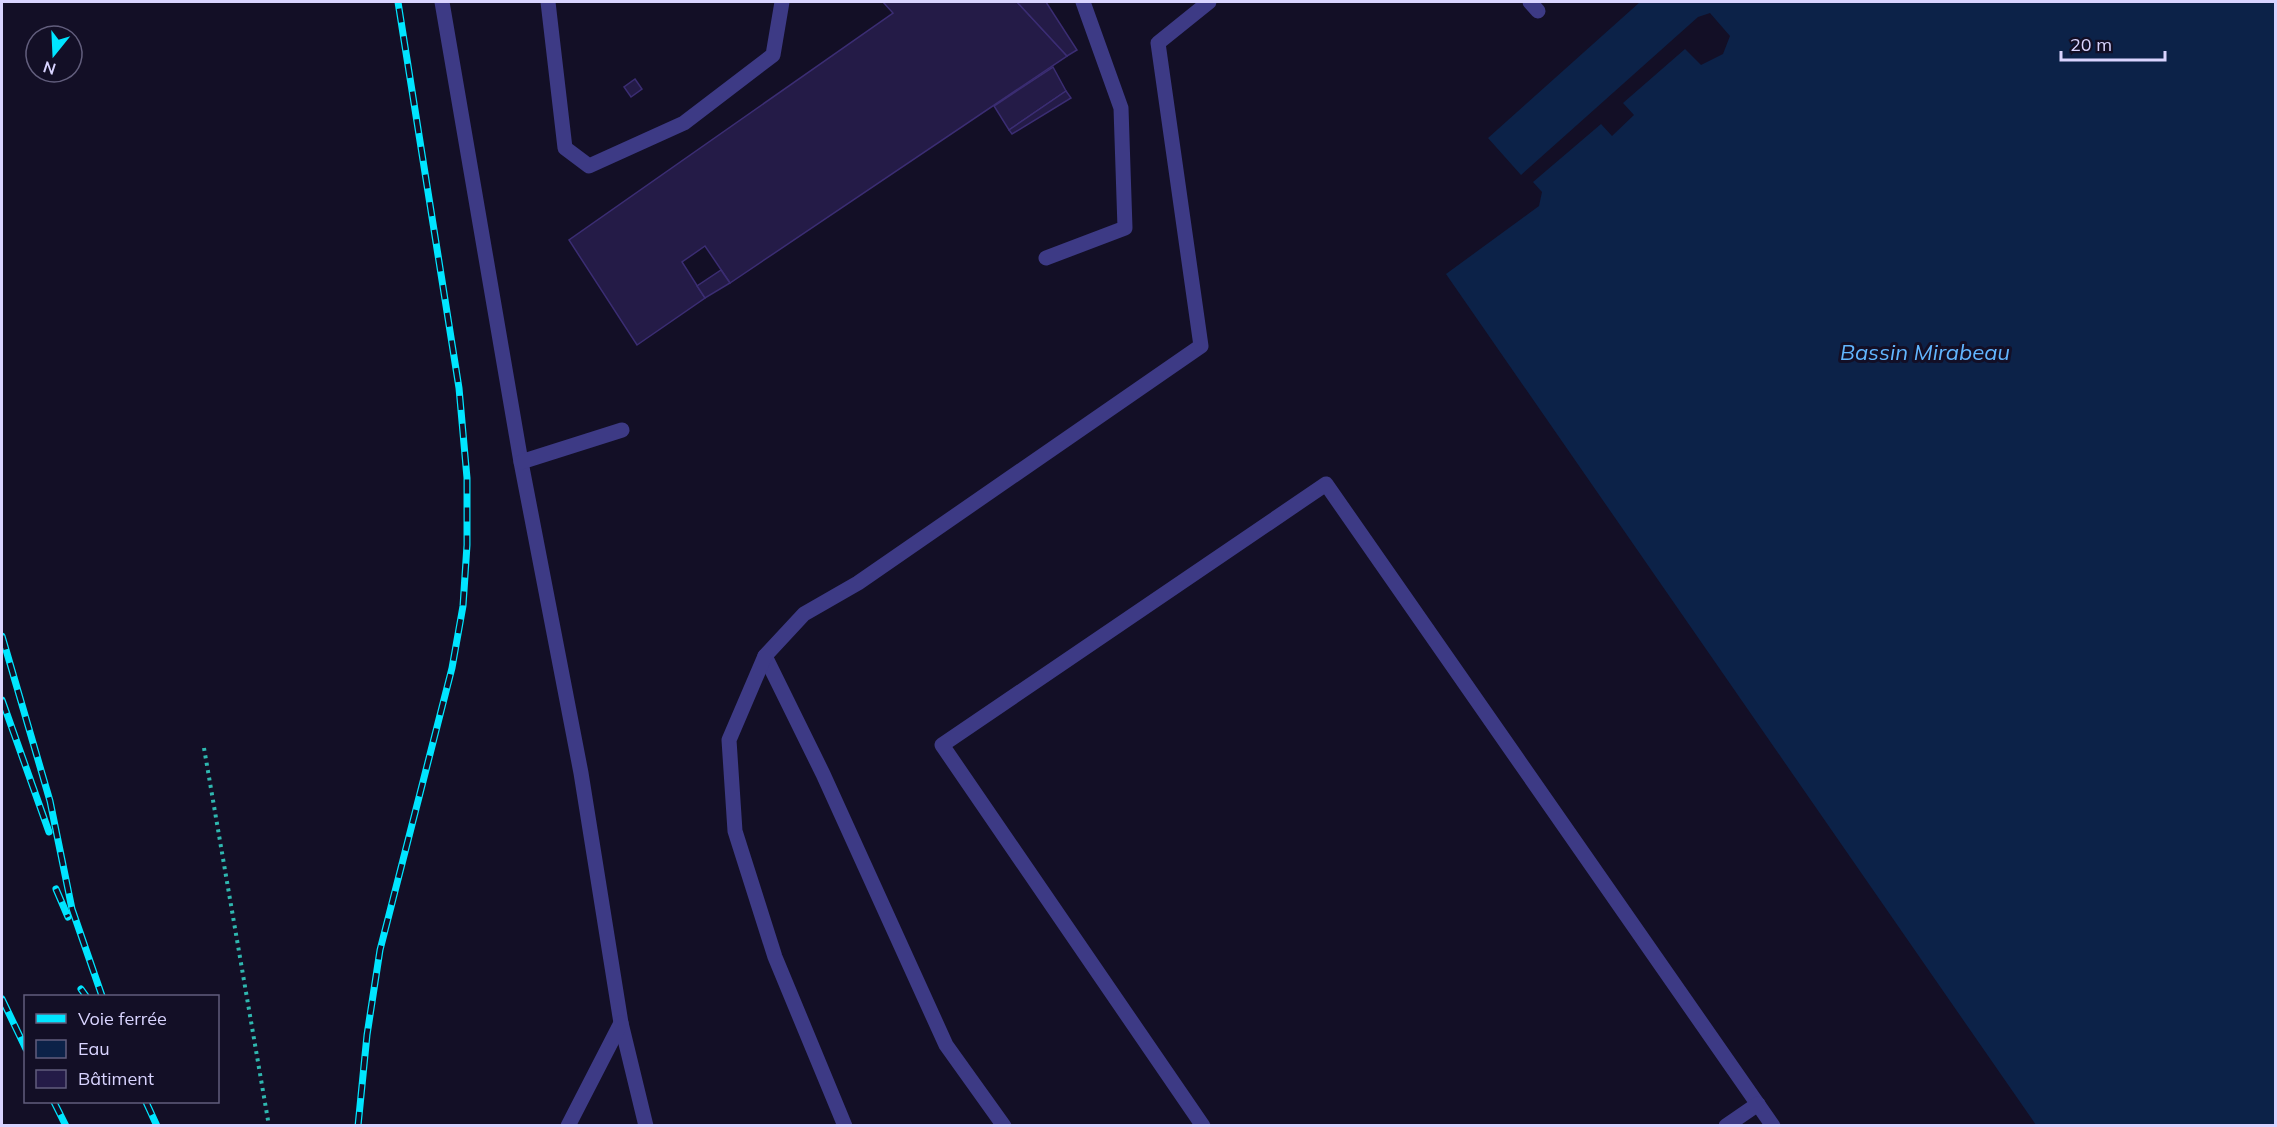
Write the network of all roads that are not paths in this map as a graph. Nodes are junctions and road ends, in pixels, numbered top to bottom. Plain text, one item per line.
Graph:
1 (442, 2) edge
2 (548, 2) edge
3 (782, 2) edge
4 (1083, 2) edge
5 (1209, 2) edge
6 (1046, 258) dead end
7 (622, 430) dead end
8 (521, 462) junction
9 (765, 656) junction
10 (621, 1023) junction
11 (1758, 1104) junction
12 (568, 1125) edge
13 (646, 1125) edge
14 (845, 1125) edge
15 (1004, 1125) edge
16 (1203, 1125) edge
17 (1726, 1125) edge
18 (1773, 1125) edge

1 - 8 lane
2 - 3 lane
4 - 6 lane
5 - 9 lane
7 - 8 lane
8 - 10 lane
9 - 14 lane
9 - 15 lane
10 - 12 lane
10 - 13 lane
11 - 16 lane
11 - 17 lane
11 - 18 lane

